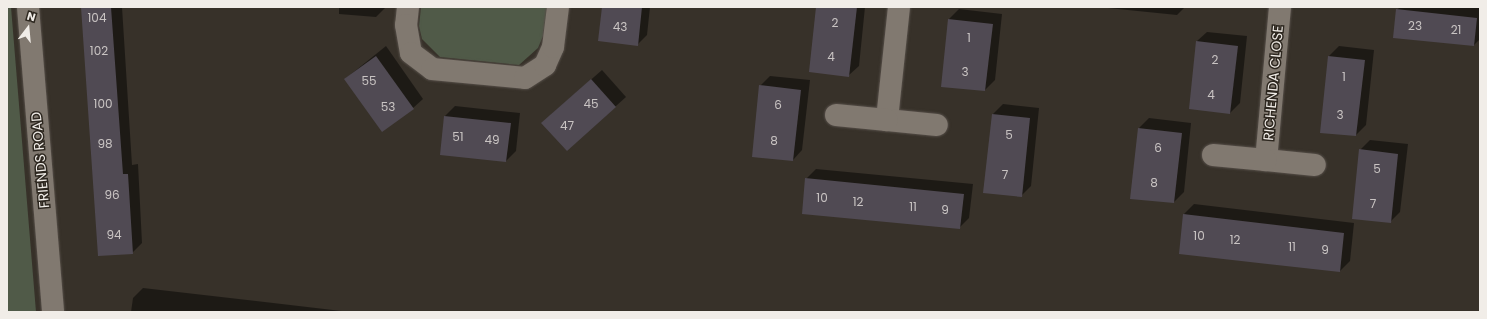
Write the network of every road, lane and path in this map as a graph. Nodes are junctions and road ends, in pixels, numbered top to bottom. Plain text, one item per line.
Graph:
1 (28, 7) edge
2 (408, 7) edge
3 (558, 7) edge
4 (899, 7) edge
5 (1280, 7) edge
6 (836, 115) dead end
7 (887, 120) junction
8 (938, 125) dead end
9 (1213, 155) dead end
10 (1266, 160) junction
11 (1315, 165) dead end
12 (53, 312) edge

1 - 12 street, FRIENDS ROAD
2 - 3 street
4 - 7 street
5 - 10 street, RICHENDA CLOSE
6 - 7 street
7 - 8 street
9 - 10 street, RICHENDA CLOSE
10 - 11 street, RICHENDA CLOSE

